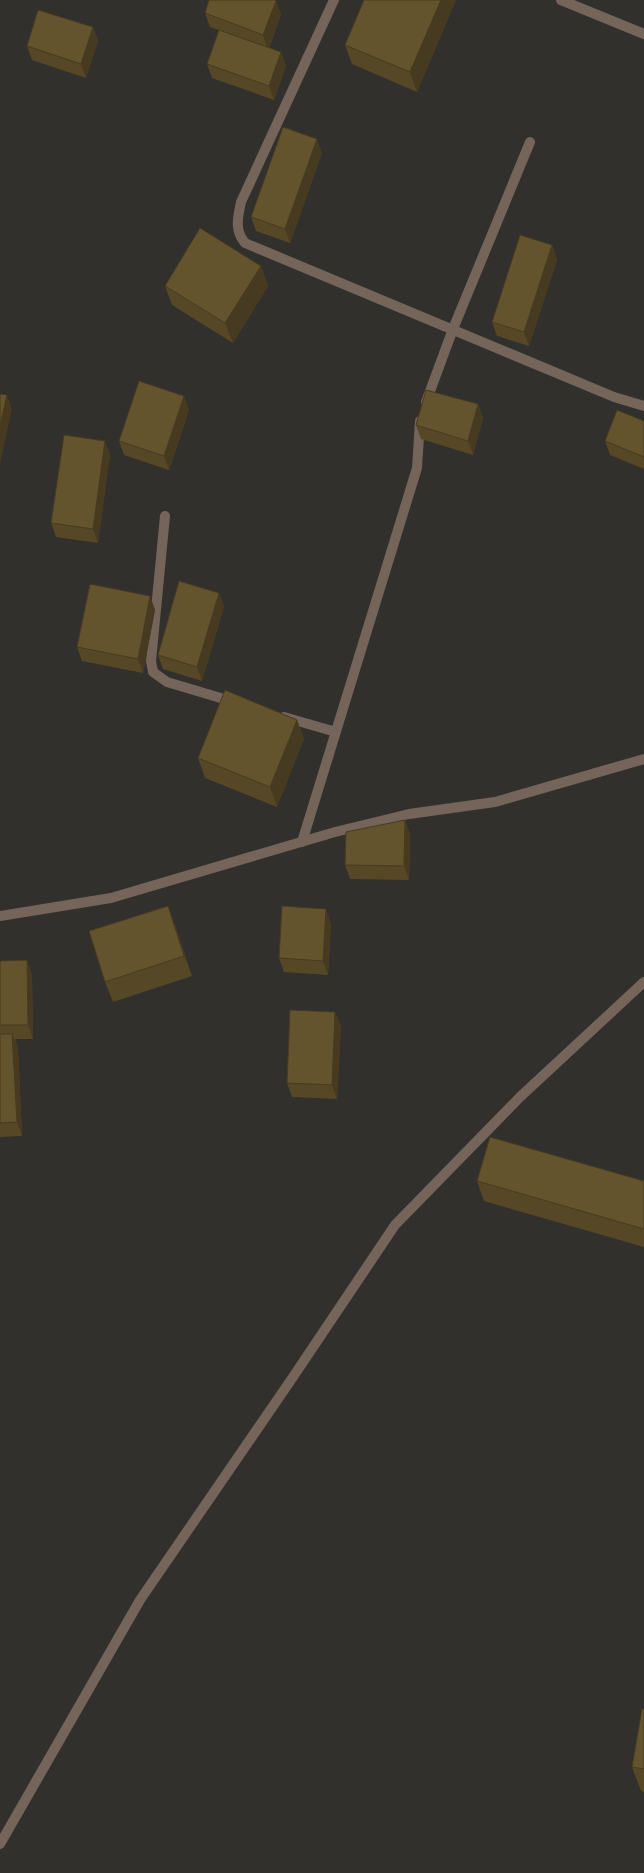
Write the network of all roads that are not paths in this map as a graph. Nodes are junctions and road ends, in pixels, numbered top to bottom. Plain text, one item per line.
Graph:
1 (334, 0) edge
2 (561, 0) edge
3 (644, 34) edge
4 (530, 142) dead end
5 (453, 329) junction
6 (644, 406) edge
7 (165, 516) dead end
8 (240, 704) edge
9 (277, 715) edge
10 (336, 732) junction
11 (644, 758) edge
12 (302, 842) junction
13 (0, 916) edge
14 (644, 982) edge
15 (0, 1844) edge

1 - 5 street
2 - 3 street
4 - 5 street
5 - 6 street
5 - 10 street
7 - 8 street
9 - 10 street
10 - 12 street
11 - 12 street
12 - 13 street
14 - 15 street

